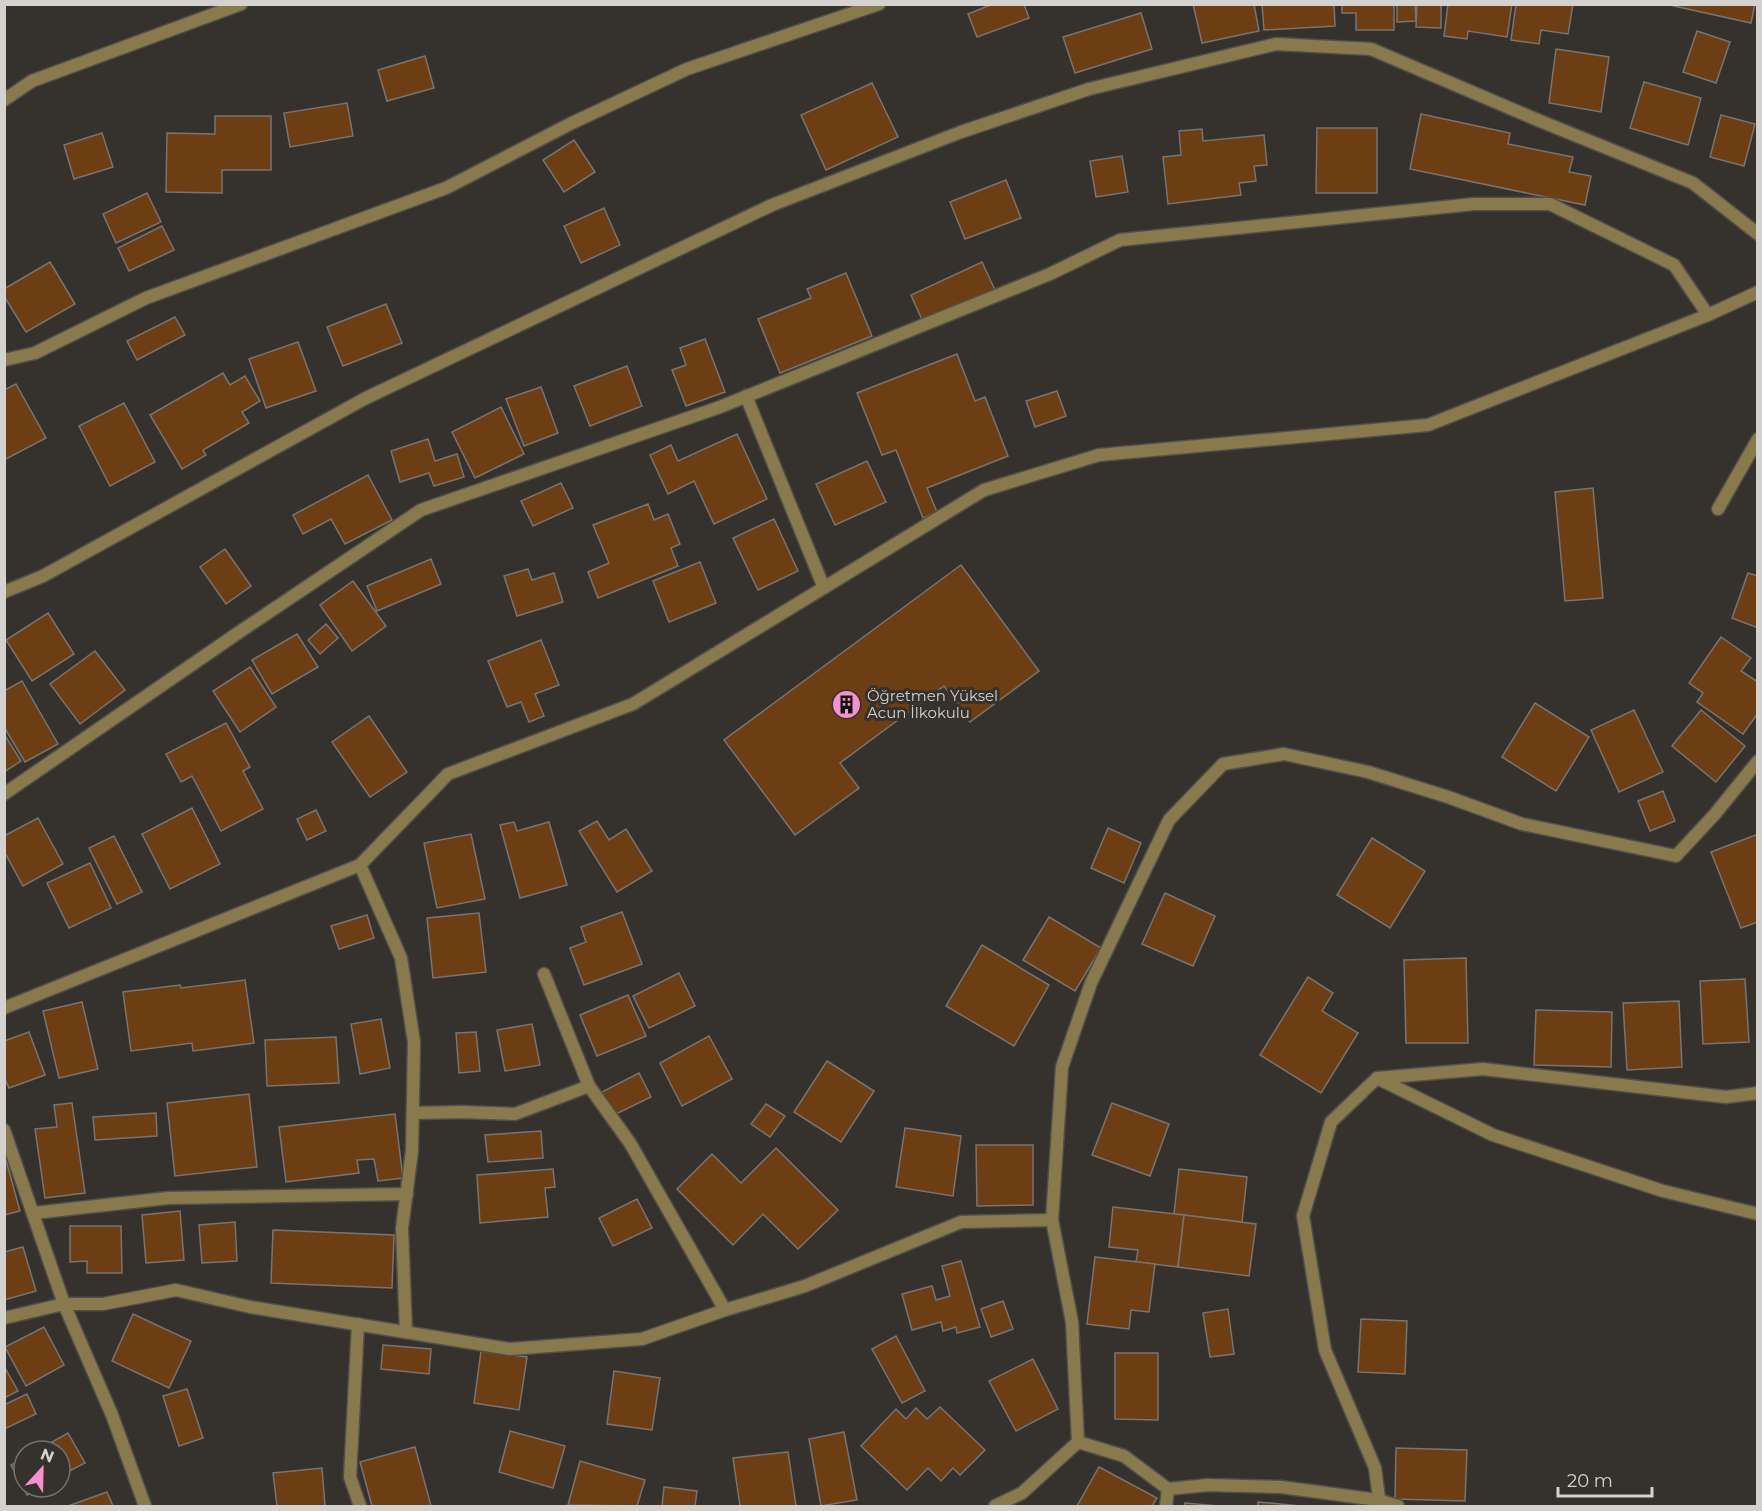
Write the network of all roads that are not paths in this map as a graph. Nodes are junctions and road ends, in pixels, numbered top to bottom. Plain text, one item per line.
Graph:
1 (241, 4) edge
2 (879, 4) edge
3 (4, 100) edge
4 (1758, 234) edge
5 (1758, 292) edge
6 (1708, 315) junction
7 (4, 360) edge
8 (746, 396) junction
9 (1758, 439) edge
10 (1718, 509) dead end
11 (824, 588) junction
12 (4, 592) edge
13 (1758, 761) edge
14 (4, 794) edge
15 (360, 865) junction
16 (544, 974) dead end
17 (4, 1008) edge
18 (1377, 1078) junction
19 (589, 1086) junction
20 (1758, 1093) edge
21 (413, 1113) junction
22 (4, 1130) edge
23 (406, 1194) junction
24 (34, 1212) junction
25 (1758, 1214) edge
26 (1052, 1220) junction
27 (64, 1304) junction
28 (725, 1310) junction
29 (4, 1318) edge
30 (358, 1324) junction
31 (406, 1332) junction
32 (1078, 1442) junction
33 (1168, 1489) junction
34 (1379, 1503) edge
35 (145, 1506) edge
36 (360, 1506) edge
37 (995, 1506) edge
38 (1166, 1506) edge
39 (1398, 1506) edge

1 - 3 street
2 - 7 street
4 - 12 street
5 - 6 street
6 - 8 street
6 - 11 street
8 - 11 street
8 - 14 street
9 - 10 street
11 - 15 street
13 - 26 street
15 - 17 street
15 - 21 street
16 - 19 street
18 - 20 street
18 - 25 street
18 - 34 street
19 - 21 street
19 - 28 street
21 - 23 street
22 - 24 street
23 - 24 street
23 - 31 street
24 - 27 street
26 - 28 street
26 - 32 street
27 - 29 street
27 - 30 street
27 - 35 street
28 - 31 street
30 - 31 street
30 - 36 street
32 - 33 street
32 - 37 street
33 - 34 street
33 - 38 street
34 - 39 street

